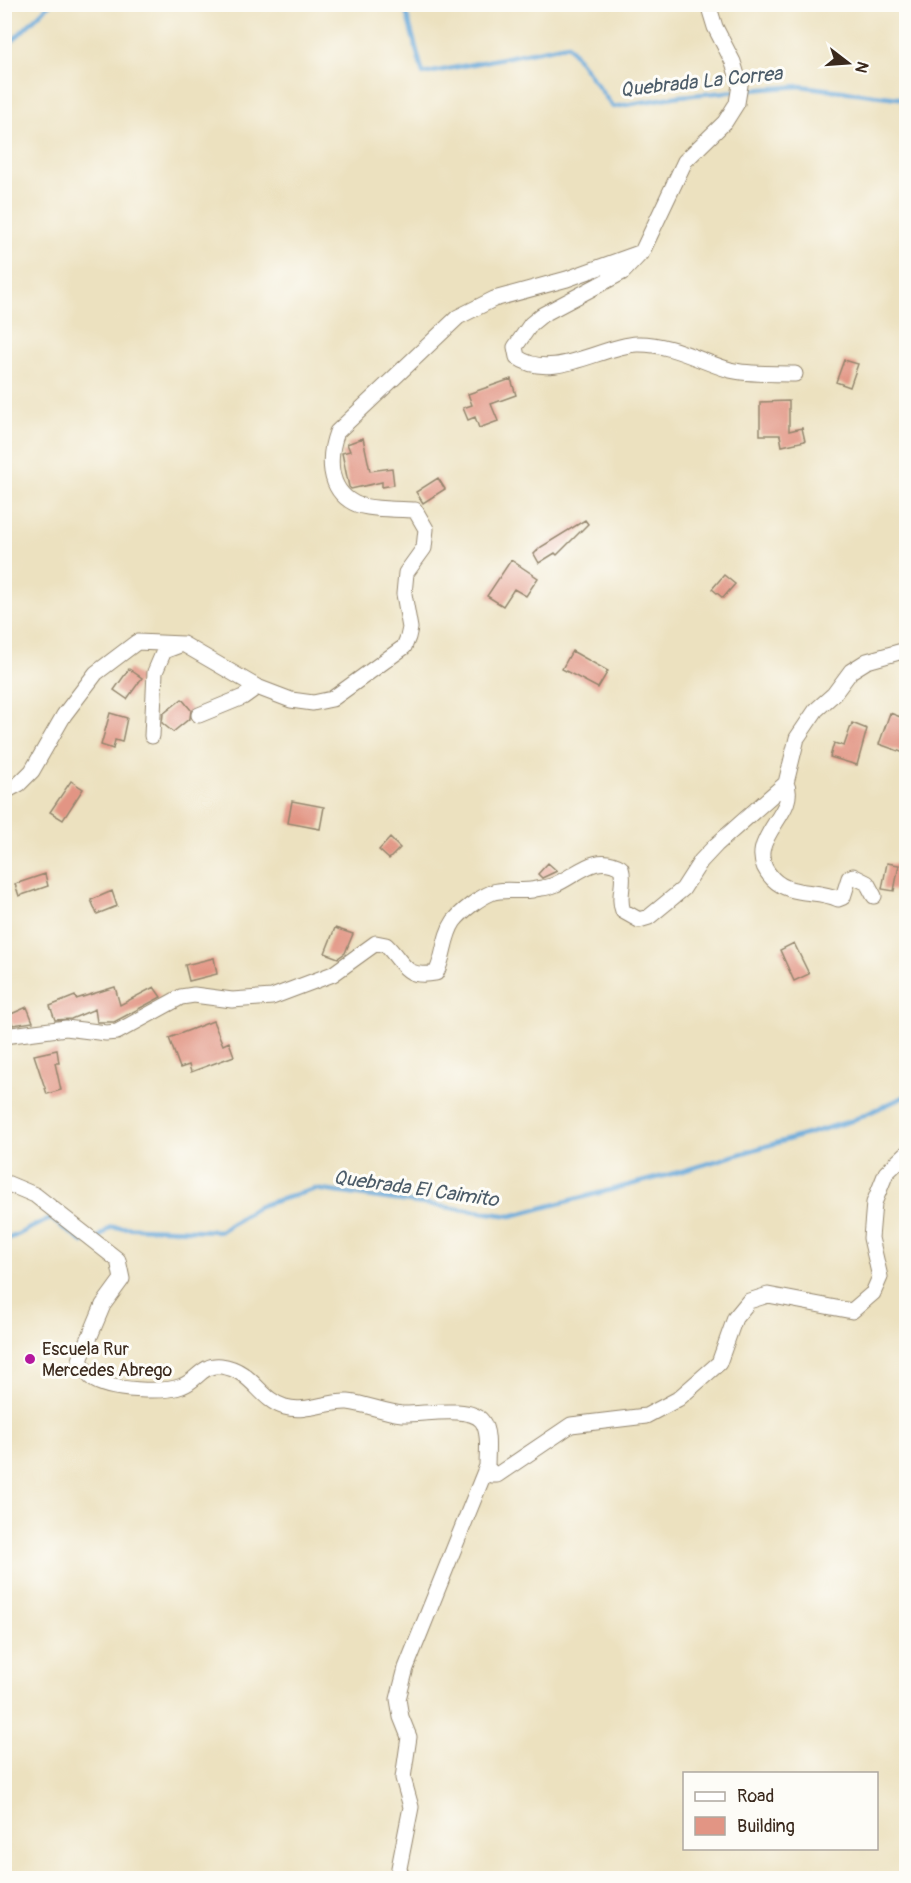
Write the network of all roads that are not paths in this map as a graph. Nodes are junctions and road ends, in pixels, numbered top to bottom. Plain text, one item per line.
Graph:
1 (708, 4) edge
2 (642, 252) junction
3 (795, 374) dead end
4 (183, 644) junction
5 (906, 650) edge
6 (257, 687) junction
7 (200, 715) dead end
8 (152, 736) dead end
9 (786, 783) junction
10 (4, 792) edge
11 (874, 896) dead end
12 (4, 1036) edge
13 (906, 1154) edge
14 (4, 1182) edge
15 (487, 1466) junction
16 (402, 1878) edge

1 - 2 street
2 - 3 street
2 - 6 street
4 - 6 street
4 - 8 street
4 - 10 street
5 - 9 street
6 - 7 street
9 - 11 street
9 - 12 street
13 - 15 street
14 - 15 street
15 - 16 street

